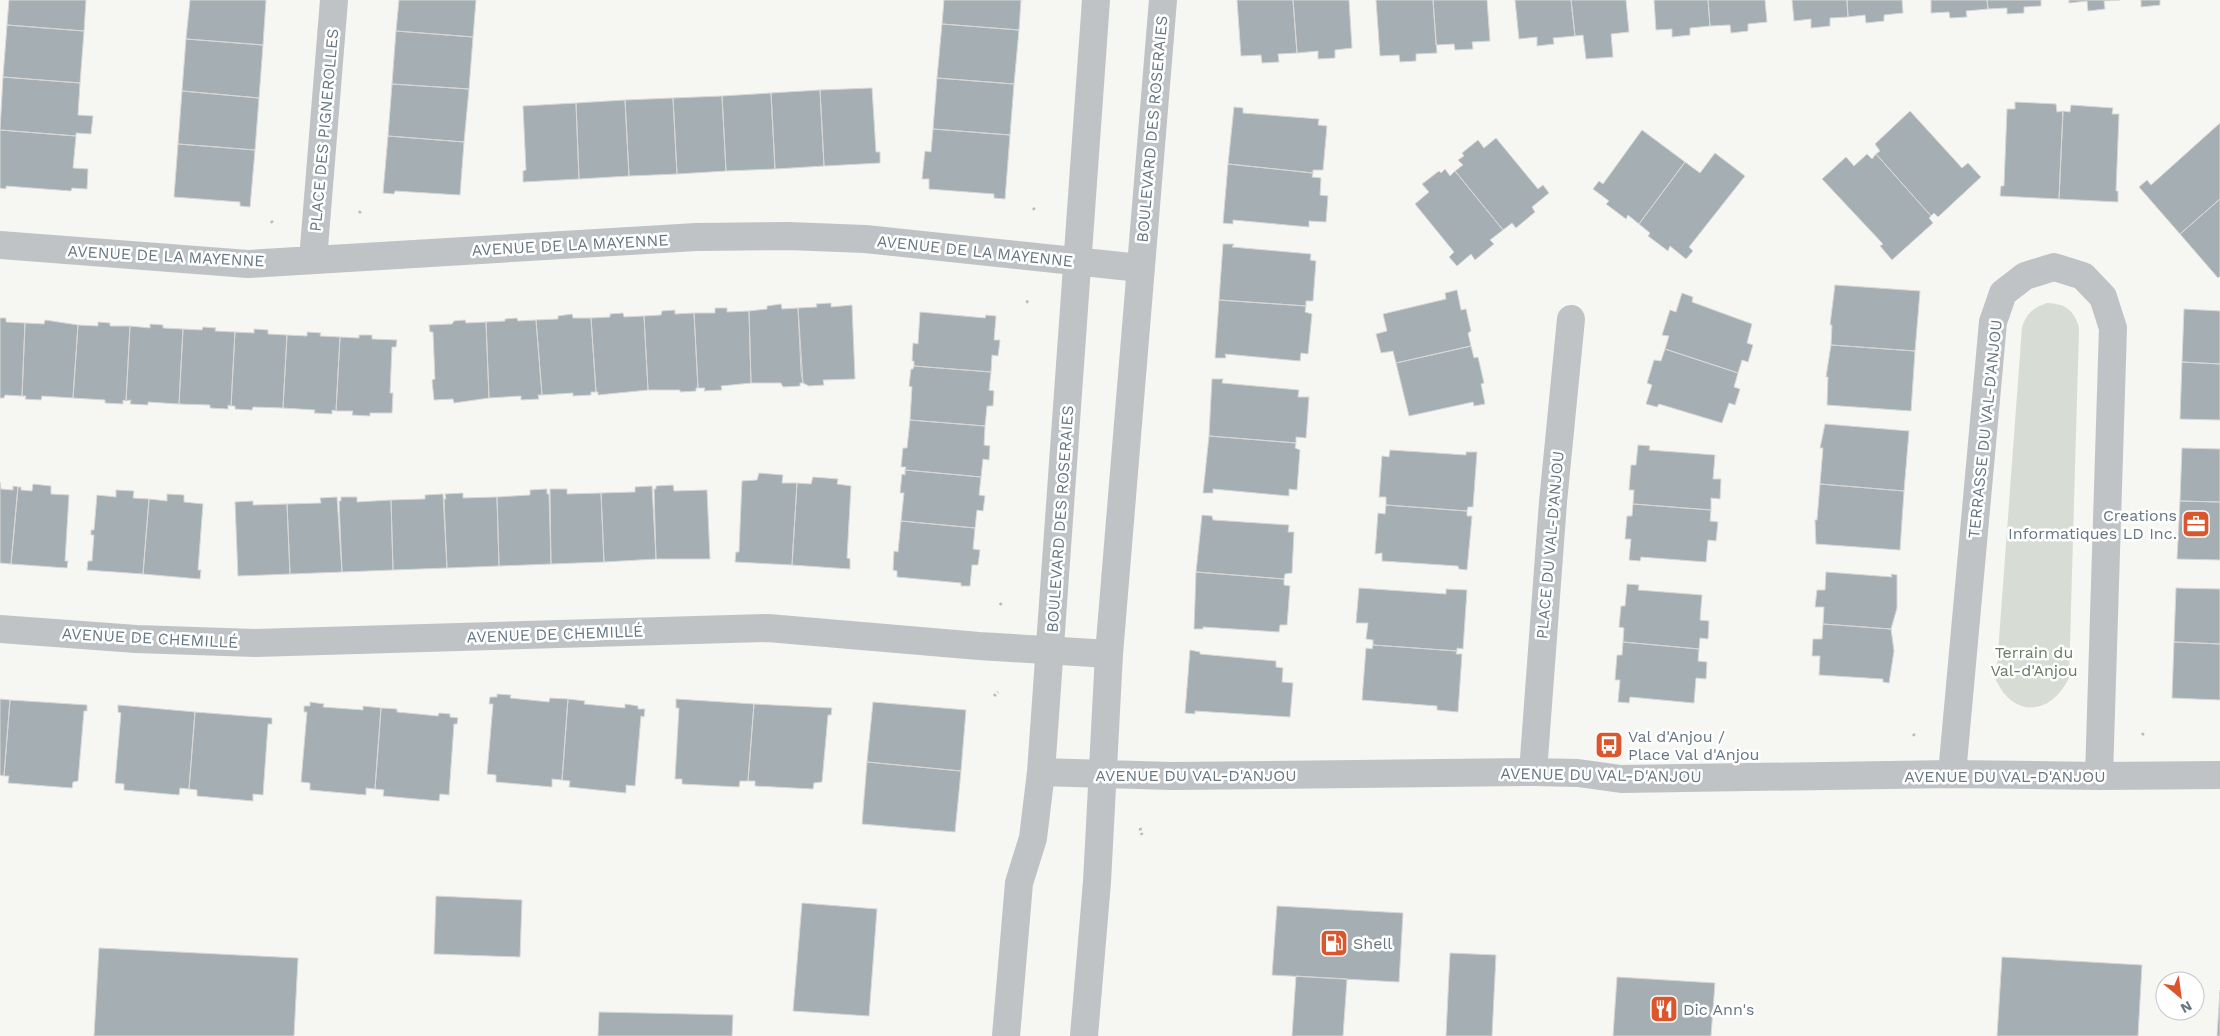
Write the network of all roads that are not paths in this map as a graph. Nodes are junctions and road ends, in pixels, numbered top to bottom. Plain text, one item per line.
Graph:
1 (334, 0) edge
2 (1096, 0) edge
3 (1163, 0) edge
4 (0, 245) edge
5 (313, 260) junction
6 (1077, 262) junction
7 (1140, 268) junction
8 (1571, 319) dead end
9 (0, 629) edge
10 (1051, 650) junction
11 (1109, 654) junction
12 (1041, 772) junction
13 (1533, 772) junction
14 (1952, 774) junction
15 (1102, 775) junction
16 (2220, 775) edge
17 (2099, 776) junction
18 (1006, 1036) edge
19 (1084, 1036) edge

1 - 5 street, PLACE DES PIGNEROLLES
2 - 6 street, BOULEVARD DES ROSERAIES
3 - 7 street, BOULEVARD DES ROSERAIES
4 - 5 street, AVENUE DE LA MAYENNE
5 - 6 street, AVENUE DE LA MAYENNE
6 - 7 street, AVENUE DE LA MAYENNE
6 - 10 street, BOULEVARD DES ROSERAIES
7 - 11 street, BOULEVARD DES ROSERAIES
8 - 13 street, PLACE DU VAL-D'ANJOU
9 - 10 street, AVENUE DE CHEMILLÉ
10 - 11 street, AVENUE DE CHEMILLÉ
10 - 12 street, BOULEVARD DES ROSERAIES
11 - 15 street, BOULEVARD DES ROSERAIES
12 - 15 street, AVENUE DU VAL-D'ANJOU
12 - 18 street, BOULEVARD DES ROSERAIES
13 - 14 street, AVENUE DU VAL-D'ANJOU
13 - 15 street, AVENUE DU VAL-D'ANJOU
14 - 17 street, AVENUE DU VAL-D'ANJOU
14 - 17 street, TERRASSE DU VAL-D'ANJOU
15 - 19 street, BOULEVARD DES ROSERAIES
16 - 17 street, AVENUE DU VAL-D'ANJOU

